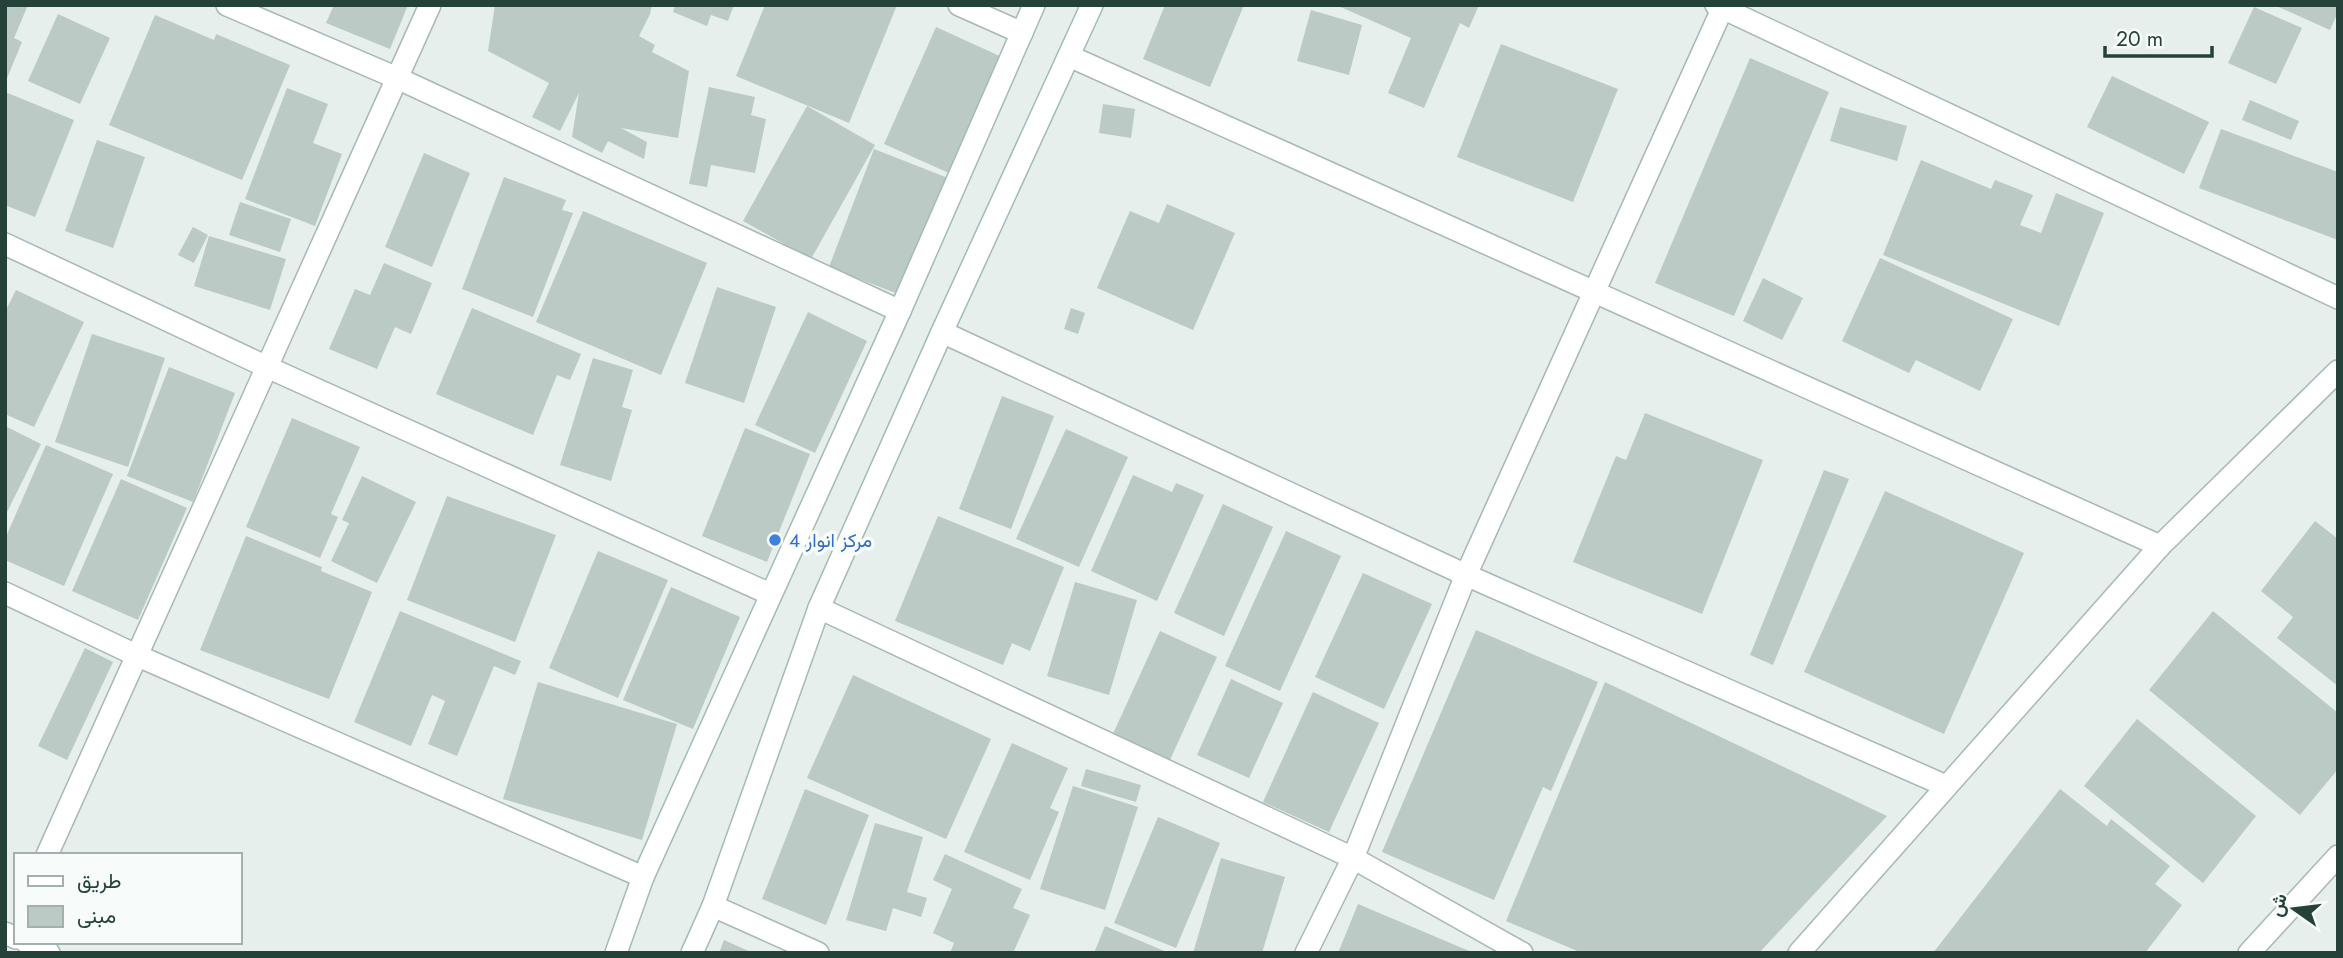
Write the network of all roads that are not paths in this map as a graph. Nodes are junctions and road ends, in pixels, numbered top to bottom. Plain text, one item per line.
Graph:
1 (227, 5) edge
2 (430, 5) edge
3 (959, 5) edge
4 (1034, 5) edge
5 (1092, 5) edge
6 (1721, 6) edge
7 (1021, 33) junction
8 (1069, 56) junction
9 (397, 78) junction
10 (5, 244) edge
11 (1593, 293) junction
12 (2338, 298) edge
13 (900, 311) junction
14 (942, 332) junction
15 (267, 366) junction
16 (2338, 371) edge
17 (2160, 546) junction
18 (1466, 575) junction
19 (5, 593) edge
20 (770, 594) junction
21 (819, 608) junction
22 (138, 656) junction
23 (1946, 786) junction
24 (48, 853) edge
25 (2338, 856) edge
26 (1353, 858) junction
27 (643, 877) junction
28 (713, 906) junction
29 (33, 944) edge
30 (49, 953) edge
31 (616, 953) edge
32 (692, 953) edge
33 (818, 953) edge
34 (1306, 953) edge
35 (1522, 953) edge
36 (1799, 953) edge
37 (2249, 953) edge

1 - 9 street
2 - 9 street
3 - 7 street
4 - 7 street
5 - 8 street
6 - 11 street
6 - 12 street
7 - 13 street
8 - 11 street
8 - 14 street
9 - 13 street
9 - 15 street
10 - 15 street
11 - 17 street
11 - 18 street
13 - 20 street
14 - 18 street
14 - 21 street
15 - 20 street
15 - 22 street
16 - 17 street
17 - 23 street
18 - 23 street
18 - 26 street
19 - 22 street
20 - 27 street
21 - 26 street
21 - 28 street
22 - 24 street
22 - 27 street
23 - 36 street
25 - 37 street
26 - 34 street
26 - 35 street
27 - 31 street
28 - 32 street
28 - 33 street
29 - 30 street

